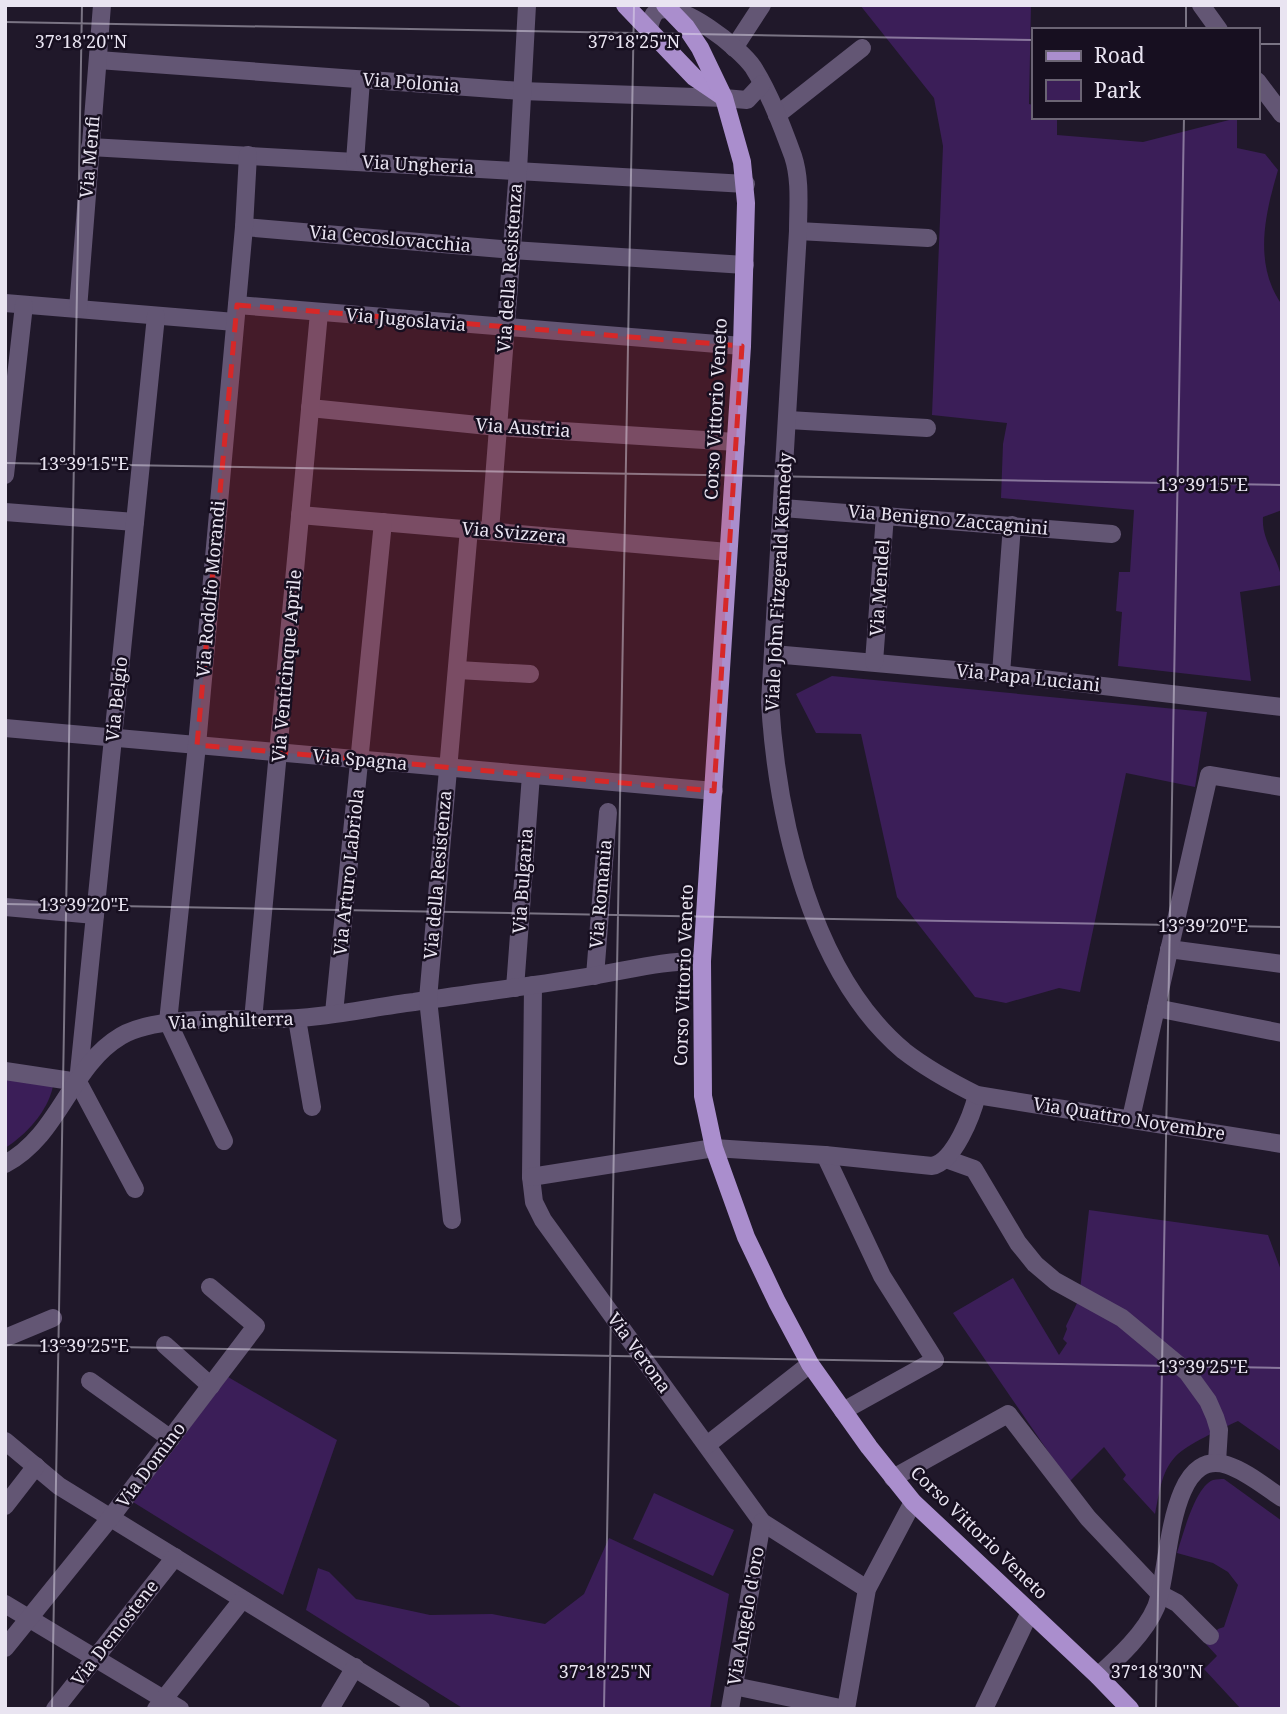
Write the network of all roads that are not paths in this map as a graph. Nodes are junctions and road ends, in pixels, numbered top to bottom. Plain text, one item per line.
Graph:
1 (102, 5) edge
2 (527, 5) edge
3 (625, 5) edge
4 (762, 5) edge
5 (666, 6) edge
6 (648, 31) junction
7 (734, 48) junction
8 (862, 48) dead end
9 (98, 60) junction
10 (360, 79) junction
11 (1259, 83) edge
12 (762, 84) junction
13 (521, 91) junction
14 (724, 98) junction
15 (1279, 106) edge
16 (777, 115) junction
17 (90, 147) junction
18 (248, 155) junction
19 (355, 161) junction
20 (518, 170) junction
21 (746, 184) junction
22 (244, 227) junction
23 (798, 231) junction
24 (928, 238) dead end
25 (512, 250) junction
26 (745, 265) junction
27 (5, 303) edge
28 (24, 305) junction
29 (78, 309) junction
30 (236, 313) junction
31 (319, 313) junction
32 (156, 316) junction
33 (506, 328) junction
34 (742, 346) junction
35 (310, 408) junction
36 (788, 420) junction
37 (498, 426) junction
38 (927, 428) dead end
39 (736, 442) junction
40 (5, 475) edge
41 (783, 508) junction
42 (5, 512) edge
43 (300, 514) junction
44 (885, 515) junction
45 (135, 522) junction
46 (383, 522) junction
47 (1012, 525) junction
48 (469, 529) junction
49 (490, 531) junction
50 (1112, 534) dead end
51 (728, 552) junction
52 (773, 661) junction
53 (874, 662) junction
54 (458, 670) junction
55 (530, 674) dead end
56 (1001, 674) junction
57 (1282, 708) edge
58 (5, 728) edge
59 (113, 738) junction
60 (197, 745) junction
61 (280, 753) junction
62 (361, 760) junction
63 (447, 767) junction
64 (531, 775) junction
65 (1282, 787) edge
66 (714, 791) junction
67 (608, 812) dead end
68 (5, 907) edge
69 (95, 915) junction
70 (1169, 949) junction
71 (702, 961) junction
72 (1282, 964) edge
73 (595, 976) junction
74 (524, 987) junction
75 (428, 999) junction
76 (1156, 1008) junction
77 (334, 1013) junction
78 (1282, 1014) edge
79 (297, 1019) junction
80 (253, 1020) junction
81 (168, 1022) junction
82 (1281, 1033) edge
83 (5, 1070) edge
84 (78, 1082) junction
85 (977, 1095) junction
86 (312, 1107) dead end
87 (1131, 1118) junction
88 (224, 1141) dead end
89 (1282, 1144) edge
90 (714, 1148) junction
91 (825, 1155) junction
92 (946, 1159) junction
93 (5, 1164) edge
94 (531, 1177) junction
95 (135, 1189) dead end
96 (452, 1220) dead end
97 (210, 1287) dead end
98 (54, 1318) dead end
99 (5, 1338) edge
100 (165, 1345) dead end
101 (810, 1364) junction
102 (90, 1381) dead end
103 (211, 1386) junction
104 (843, 1411) junction
105 (171, 1439) junction
106 (5, 1441) edge
107 (707, 1445) junction
108 (1217, 1462) junction
109 (36, 1466) junction
110 (893, 1478) junction
111 (1282, 1498) edge
112 (913, 1502) junction
113 (5, 1506) edge
114 (111, 1517) junction
115 (762, 1522) junction
116 (175, 1556) junction
117 (867, 1589) junction
118 (1160, 1594) junction
119 (242, 1600) junction
120 (5, 1604) edge
121 (1030, 1612) junction
122 (30, 1618) junction
123 (1210, 1636) dead end
124 (5, 1647) edge
125 (95, 1657) junction
126 (355, 1667) junction
127 (1098, 1676) junction
128 (734, 1686) junction
129 (160, 1704) edge
130 (55, 1709) edge
131 (180, 1709) edge
132 (330, 1709) edge
133 (421, 1709) edge
134 (730, 1709) edge
135 (846, 1709) edge
136 (984, 1709) edge
137 (1130, 1709) edge

1 - 9 street, Via Menfi
2 - 13 street, Via della Resistenza
3 - 6 main road
4 - 7 street
5 - 6 street
5 - 7 street, Viale John Fitzgerald Kennedy
5 - 14 main road, Corso Vittorio Veneto
6 - 14 main road
7 - 12 street, Viale John Fitzgerald Kennedy
8 - 16 street
9 - 10 street, Via Polonia
9 - 17 street, Via Menfi
10 - 13 street, Via Polonia
10 - 19 street
11 - 15 street
12 - 14 street, Via Polonia
12 - 16 street, Viale John Fitzgerald Kennedy
13 - 14 street, Via Polonia
13 - 20 street, Via della Resistenza
14 - 21 main road, Corso Vittorio Veneto
16 - 23 street, Viale John Fitzgerald Kennedy
17 - 18 street, Via Ungheria
17 - 29 street, Via Menfi
18 - 19 street, Via Ungheria
18 - 22 street, Via Rodolfo Morandi
19 - 20 street, Via Ungheria
20 - 21 street, Via Ungheria
20 - 25 street, Via della Resistenza
21 - 26 main road, Corso Vittorio Veneto
22 - 25 street, Via Cecoslovacchia
22 - 30 street, Via Rodolfo Morandi
23 - 24 street
23 - 36 street, Viale John Fitzgerald Kennedy
25 - 26 street, Via Cecoslovacchia
25 - 33 street, Via della Resistenza
26 - 34 main road, Corso Vittorio Veneto
27 - 28 street, Via Jugoslavia
28 - 29 street, Via Jugoslavia
28 - 40 street
29 - 32 street, Via Jugoslavia
30 - 31 street, Via Jugoslavia
30 - 32 street, Via Jugoslavia
30 - 60 street, Via Rodolfo Morandi
31 - 33 street, Via Jugoslavia
31 - 35 street, Via Venticinque Aprile
32 - 45 street, Via Belgio
33 - 34 street, Via Jugoslavia
33 - 37 street, Via della Resistenza
34 - 39 main road, Corso Vittorio Veneto
35 - 37 street, Via Austria
35 - 43 street, Via Venticinque Aprile
36 - 38 street
36 - 41 street, Viale John Fitzgerald Kennedy
37 - 39 street, Via Austria
37 - 49 street, Via della Resistenza
39 - 51 main road, Corso Vittorio Veneto
41 - 44 street, Via Benigno Zaccagnini
41 - 52 street, Viale John Fitzgerald Kennedy
42 - 45 street
43 - 46 street, Via Svizzera
43 - 61 street, Via Venticinque Aprile
44 - 47 street, Via Benigno Zaccagnini
44 - 53 street, Via Mendel
45 - 59 street, Via Belgio
46 - 48 street, Via Svizzera
46 - 62 street, Via Arturo Labriola
47 - 50 street, Via Benigno Zaccagnini
47 - 56 street
48 - 49 street, Via Svizzera
48 - 54 street, Via della Resistenza
49 - 51 street, Via Svizzera
51 - 66 main road, Corso Vittorio Veneto
52 - 53 street, Via Papa Luciani
52 - 85 street, Viale John Fitzgerald Kennedy
53 - 56 street, Via Papa Luciani
54 - 55 street
54 - 63 street, Via della Resistenza
56 - 57 street, Via Papa Luciani
58 - 59 street, Via Spagna
59 - 60 street, Via Spagna
59 - 69 street, Via Belgio
60 - 61 street, Via Spagna
60 - 81 street, Via Rodolfo Morandi
61 - 62 street, Via Spagna
61 - 80 street, Via Venticinque Aprile
62 - 63 street, Via Spagna
62 - 77 street, Via Arturo Labriola
63 - 64 street, Via Spagna
63 - 75 street, Via della Resistenza
64 - 66 street, Via Spagna
64 - 74 street, Via Bulgaria
65 - 70 street
66 - 71 main road, Corso Vittorio Veneto
67 - 73 street, Via Romania
68 - 69 street
69 - 84 street, Via Belgio
70 - 72 street
70 - 76 street
71 - 73 street, Via inghilterra
71 - 90 main road, Corso Vittorio Veneto
73 - 74 street, Via inghilterra
74 - 75 street, Via inghilterra
74 - 94 street, Via Verona
75 - 77 street, Via inghilterra
75 - 96 street, Via della Resistenza
76 - 82 street
76 - 87 street
77 - 79 street, Via inghilterra
78 - 82 street
79 - 80 street, Via inghilterra
79 - 86 street
80 - 81 street, Via inghilterra
81 - 84 street, Via inghilterra
81 - 88 street
83 - 84 street
84 - 93 street, Via inghilterra
84 - 95 street
85 - 87 street, Via Quattro Novembre
85 - 92 street
87 - 89 street, Via Quattro Novembre
90 - 91 street
90 - 94 street
90 - 101 main road, Corso Vittorio Veneto
91 - 92 street
91 - 104 street
92 - 108 street
94 - 107 street, Via Verona
97 - 103 street, Via Domino
98 - 99 street
100 - 103 street
101 - 104 main road, Corso Vittorio Veneto
101 - 107 street
102 - 105 street
103 - 105 street, Via Domino
104 - 110 main road, Corso Vittorio Veneto
105 - 114 street, Via Domino
106 - 109 street
107 - 115 street, Via Verona
108 - 111 street
108 - 118 street
109 - 113 street
109 - 114 street
110 - 112 main road, Corso Vittorio Veneto
110 - 118 street
112 - 117 street
112 - 121 main road, Corso Vittorio Veneto
114 - 116 street
114 - 122 street, Via Domino
115 - 117 street
115 - 128 street, Via Angelo d'oro
116 - 119 street
116 - 125 street, Via Demostene
117 - 135 street
118 - 123 street
118 - 127 street
119 - 126 street
119 - 129 street
120 - 122 street
121 - 127 main road, Corso Vittorio Veneto
121 - 136 street
122 - 124 street, Via Domino
122 - 125 street
125 - 129 street
125 - 130 street, Via Demostene
126 - 132 street
126 - 133 street
127 - 137 main road, Corso Vittorio Veneto
128 - 134 street, Via Angelo d'oro
128 - 135 street
129 - 131 street

